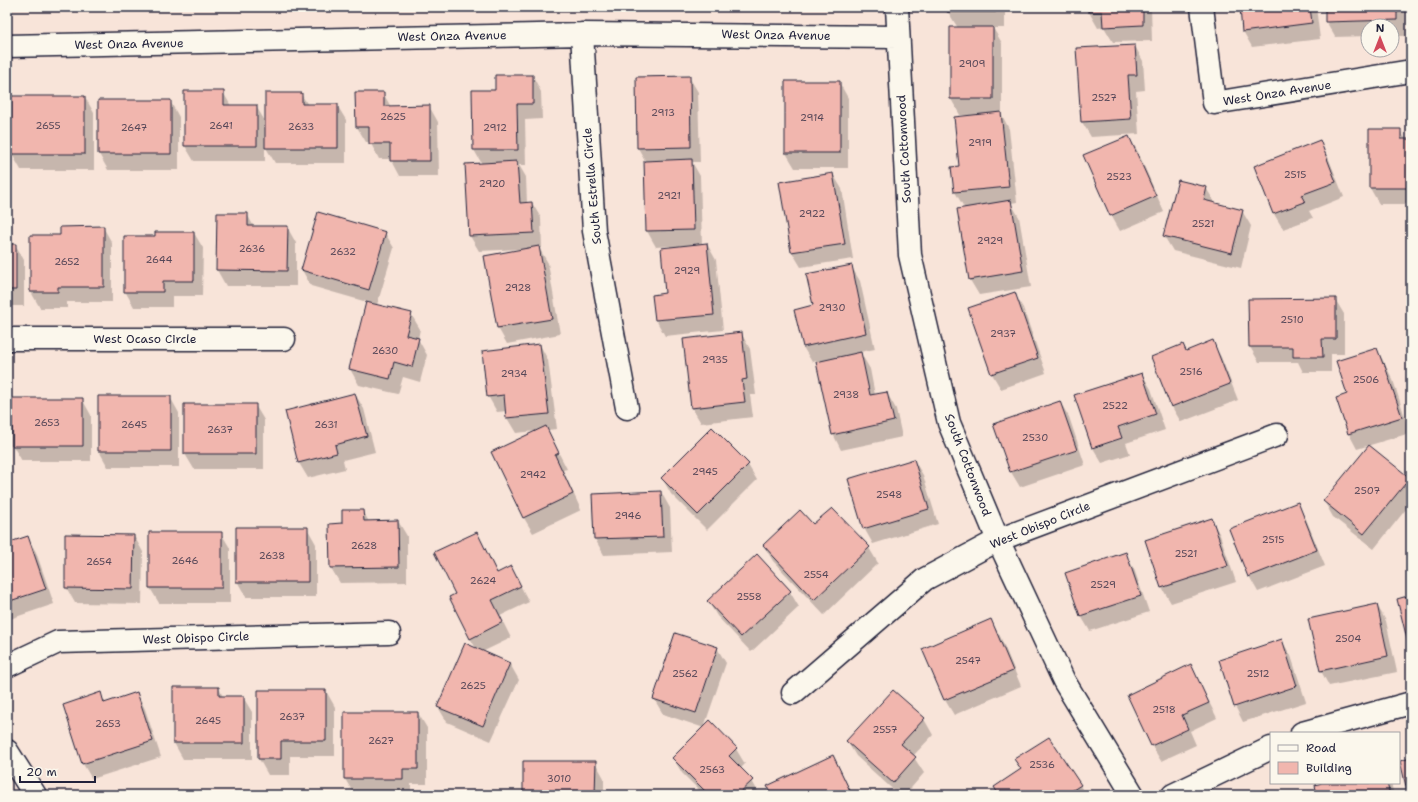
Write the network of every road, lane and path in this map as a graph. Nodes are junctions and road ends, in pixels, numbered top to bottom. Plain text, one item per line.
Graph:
1 (897, 7) edge
2 (1202, 7) edge
3 (582, 34) junction
4 (898, 37) junction
5 (7, 46) edge
6 (1411, 71) edge
7 (7, 339) edge
8 (284, 339) dead end
9 (627, 408) dead end
10 (1278, 435) dead end
11 (998, 540) junction
12 (389, 633) dead end
13 (7, 666) edge
14 (793, 693) dead end
15 (1411, 703) edge
16 (1306, 732) edge
17 (1270, 748) edge
18 (7, 751) edge
19 (35, 795) edge
20 (1133, 795) edge
21 (1173, 795) edge

1 - 4 street, South Cottonwood
2 - 6 street, West Onza Avenue
3 - 4 street, West Onza Avenue
3 - 5 street, West Onza Avenue
3 - 9 street, South Estrella Circle
4 - 11 street, South Cottonwood
7 - 8 street, West Ocaso Circle
10 - 11 street, West Obispo Circle
11 - 14 street, West Obispo Circle
11 - 20 street, South Cottonwood
12 - 13 street, West Obispo Circle
15 - 16 street
17 - 21 street
18 - 19 street

